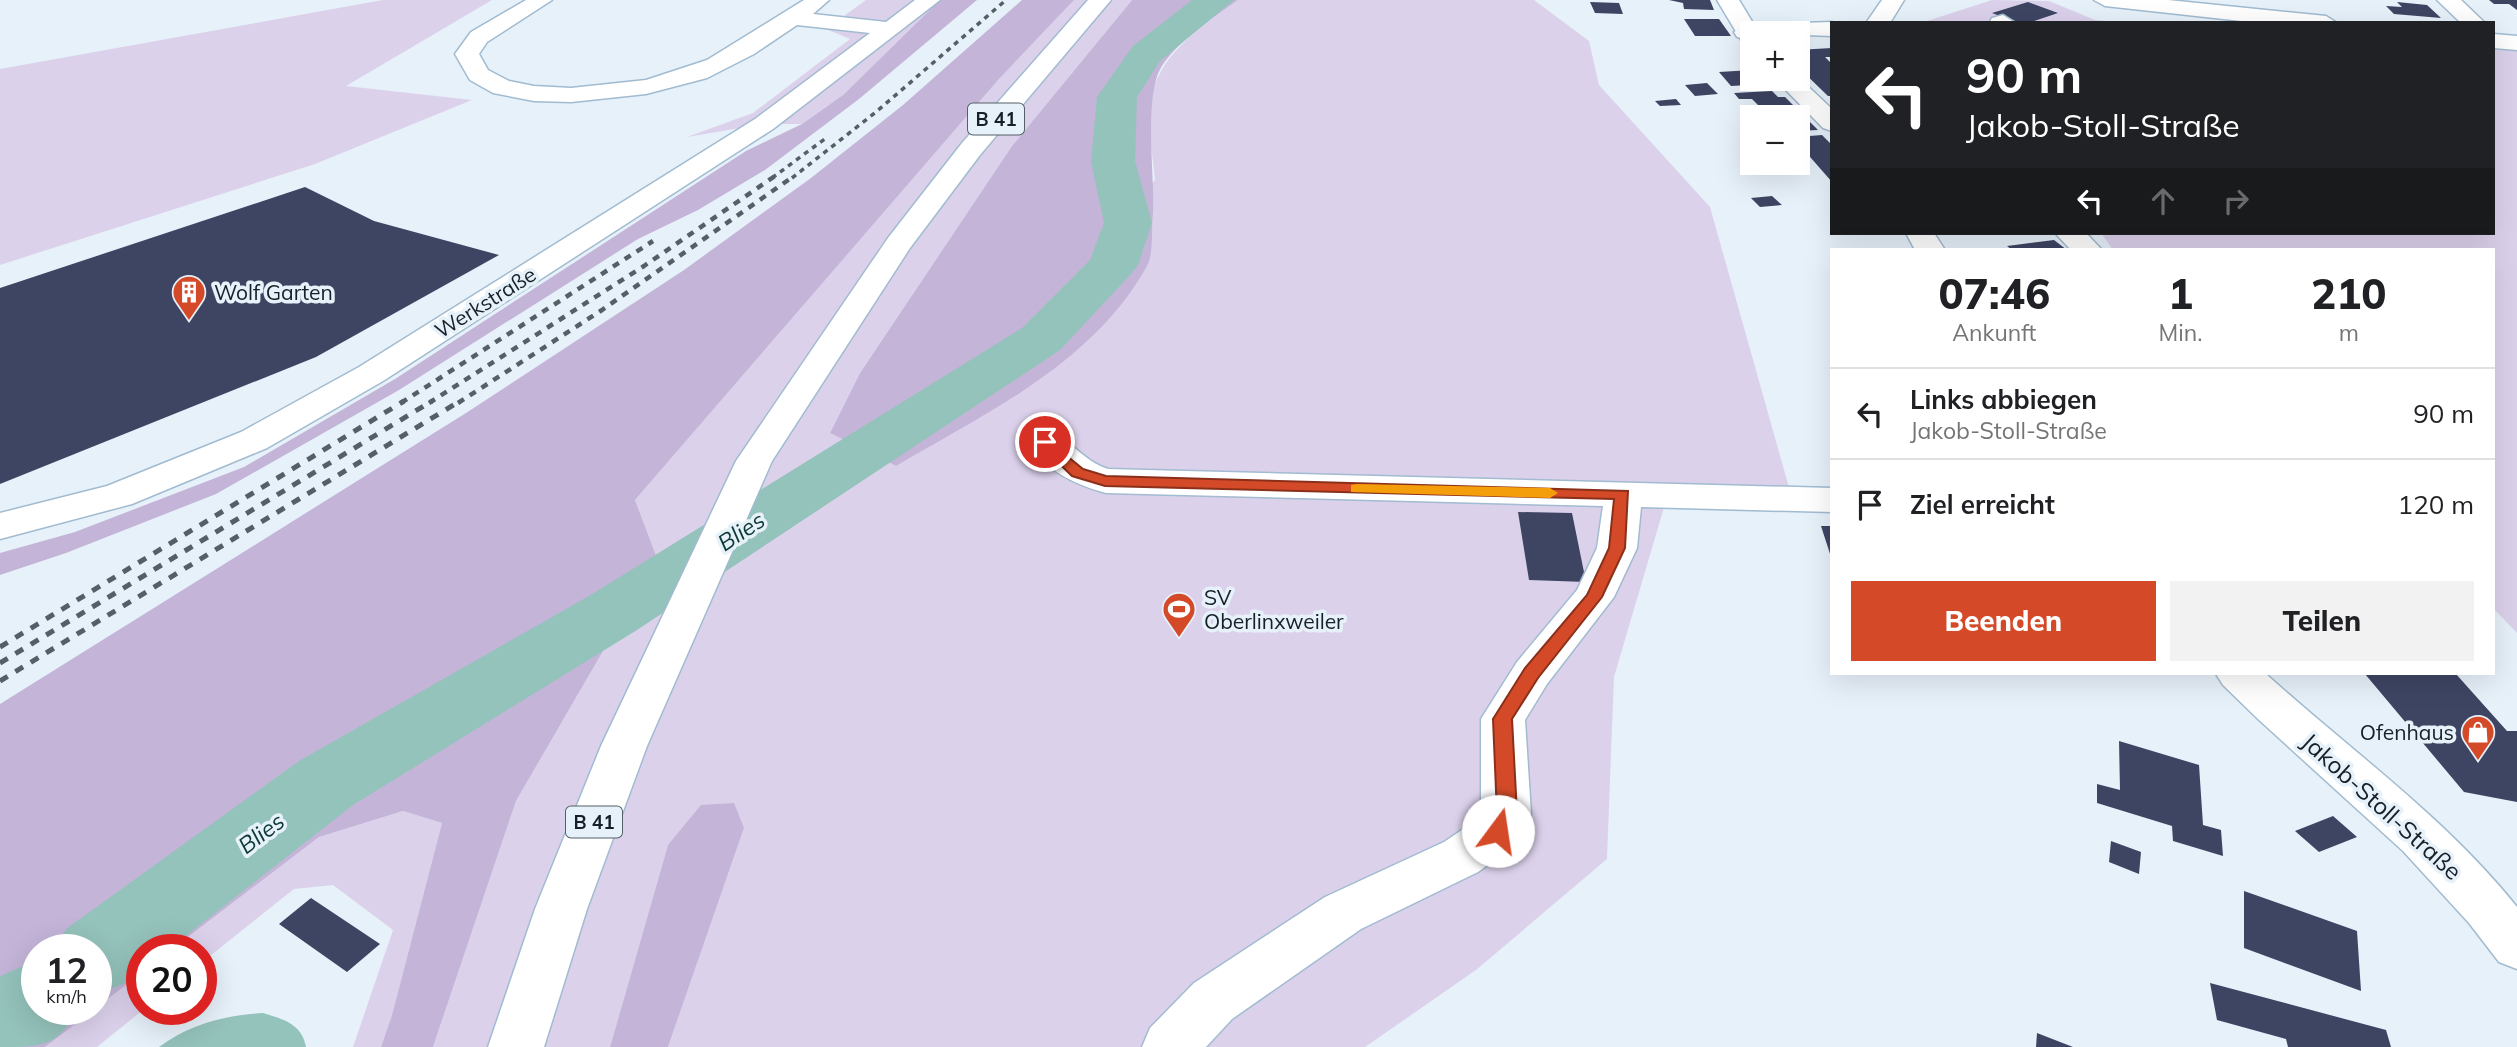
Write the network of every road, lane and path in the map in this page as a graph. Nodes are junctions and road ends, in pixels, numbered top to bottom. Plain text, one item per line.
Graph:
1 (541, 0) edge
2 (818, 0) edge
3 (929, 0) edge
4 (1100, 0) edge
5 (1728, 0) edge
6 (1909, 0) edge
7 (2105, 0) edge
8 (2448, 0) edge
9 (2178, 4) edge
10 (1886, 16) edge
11 (793, 18) junction
12 (2310, 21) edge
13 (2472, 21) edge
14 (1740, 22) edge
15 (892, 29) junction
16 (1830, 30) edge
17 (1810, 32) edge
18 (2495, 41) edge
19 (2517, 43) edge
20 (1799, 91) edge
21 (1830, 122) edge
22 (2072, 235) edge
23 (2085, 248) edge
24 (1045, 442) dead end
25 (1623, 494) junction
26 (1830, 500) edge
27 (0, 526) edge
28 (2239, 675) edge
29 (2517, 946) edge
30 (516, 1047) edge
31 (1170, 1047) edge

1 - 11 main road
2 - 11 main road
3 - 15 main road, Werkstraße
4 - 30 main road, B 41
5 - 14 main road
6 - 10 main road
7 - 9 main road
8 - 13 main road
9 - 12 main road
11 - 15 main road
15 - 27 main road, Werkstraße
16 - 17 main road
18 - 19 main road
20 - 21 main road
22 - 23 main road
24 - 25 main road
25 - 26 main road
25 - 31 main road
28 - 29 main road, Jakob-Stoll-Straße

